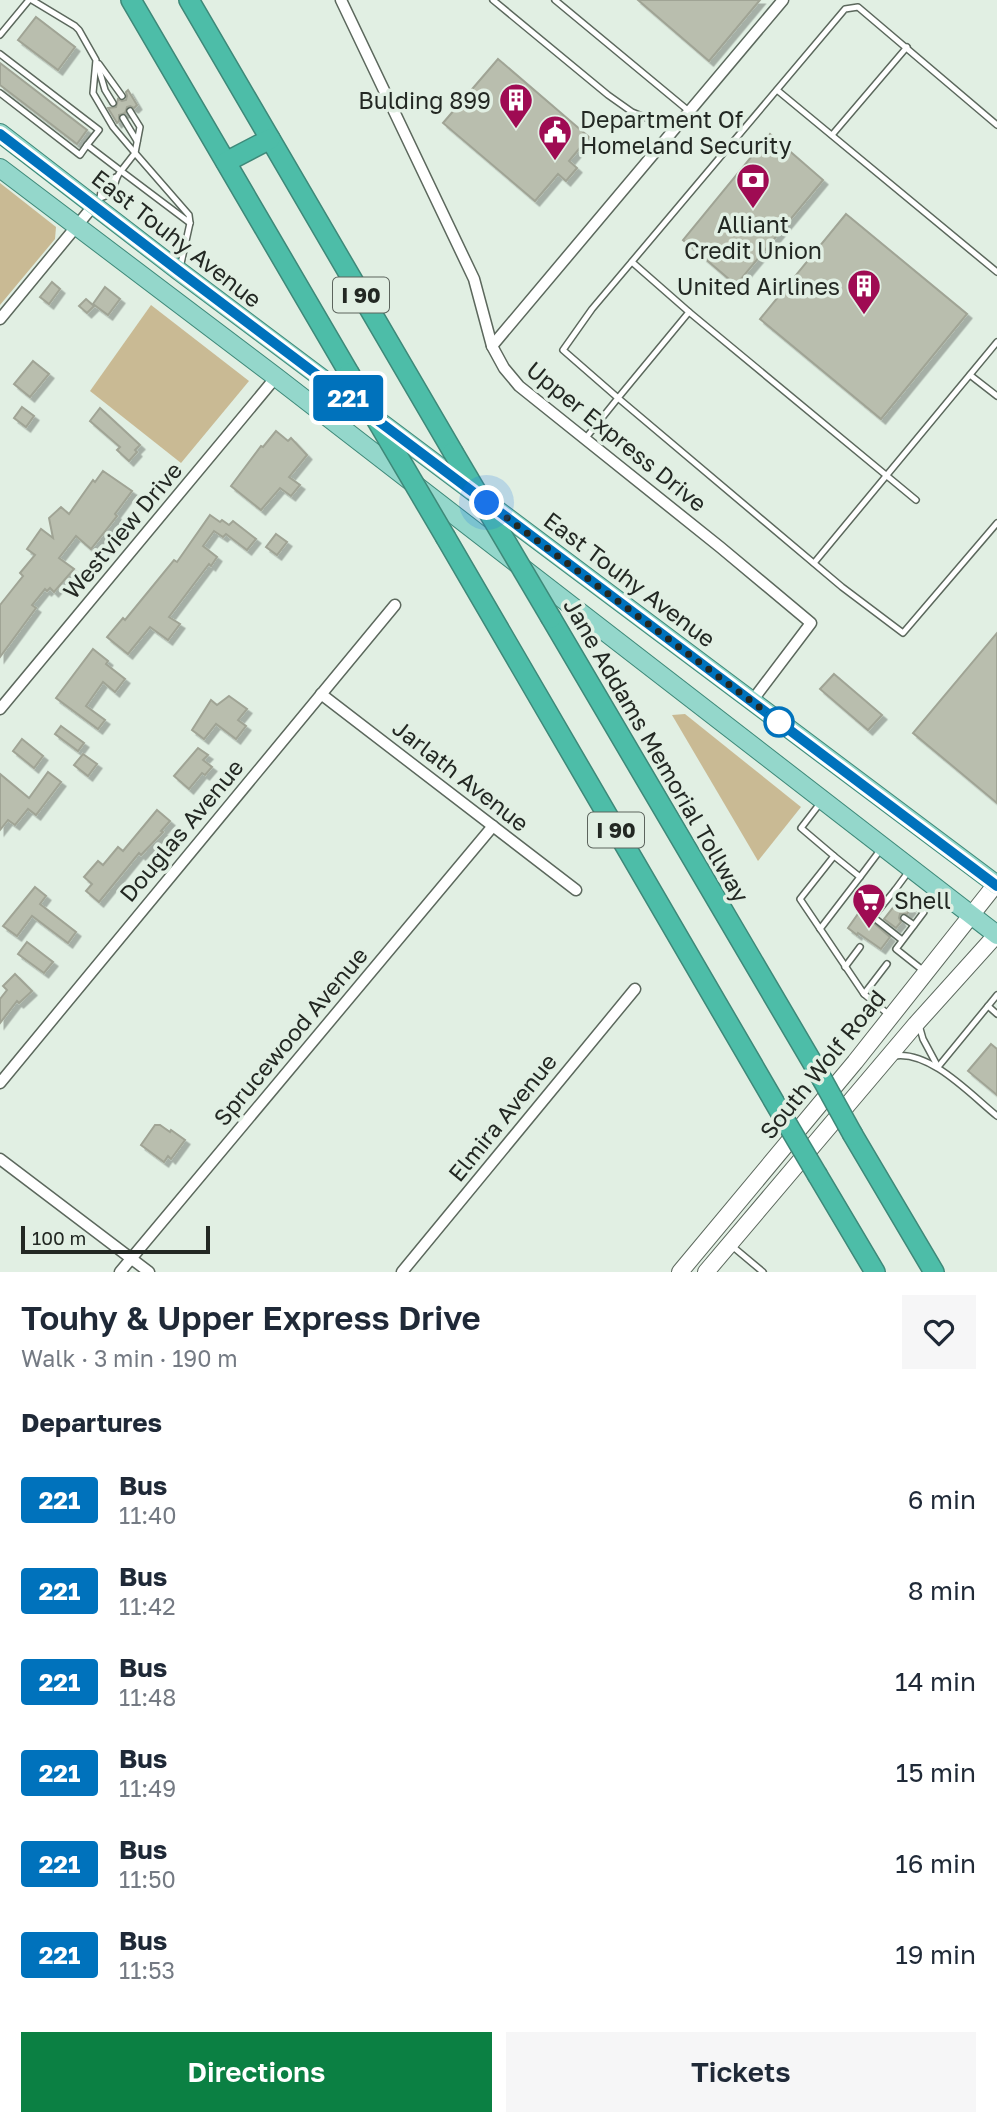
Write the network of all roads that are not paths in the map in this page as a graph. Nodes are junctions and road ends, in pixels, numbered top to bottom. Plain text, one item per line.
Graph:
1 (31, 0) edge
2 (131, 0) edge
3 (189, 0) edge
4 (341, 0) edge
5 (493, 0) edge
6 (555, 0) edge
7 (783, 0) edge
8 (0, 36) edge
9 (907, 47) junction
10 (0, 54) edge
11 (96, 60) junction
12 (777, 90) junction
13 (0, 93) edge
14 (122, 96) dead end
15 (113, 103) dead end
16 (130, 111) dead end
17 (690, 112) junction
18 (123, 118) dead end
19 (997, 125) edge
20 (676, 129) junction
21 (0, 134) edge
22 (832, 135) junction
23 (270, 139) junction
24 (137, 141) junction
25 (87, 145) junction
26 (135, 153) junction
27 (226, 162) junction
28 (0, 168) edge
29 (121, 171) junction
30 (97, 201) junction
31 (190, 223) junction
32 (76, 227) junction
33 (632, 262) junction
34 (179, 271) junction
35 (997, 272) edge
36 (689, 312) junction
37 (0, 319) edge
38 (997, 342) edge
39 (492, 346) junction
40 (970, 375) junction
41 (276, 377) junction
42 (997, 396) edge
43 (618, 398) junction
44 (585, 439) junction
45 (886, 476) junction
46 (916, 500) dead end
47 (997, 523) edge
48 (814, 563) junction
49 (395, 605) dead end
50 (321, 694) junction
51 (752, 701) junction
52 (0, 709) edge
53 (822, 801) junction
54 (493, 826) junction
55 (883, 847) junction
56 (834, 856) junction
57 (911, 869) junction
58 (860, 877) junction
59 (997, 884) edge
60 (576, 890) dead end
61 (895, 890) junction
62 (884, 902) junction
63 (892, 908) dead end
64 (970, 915) junction
65 (904, 918) dead end
66 (914, 925) junction
67 (820, 929) junction
68 (997, 934) edge
69 (902, 940) junction
70 (860, 947) dead end
71 (887, 964) dead end
72 (845, 967) junction
73 (925, 972) junction
74 (635, 989) dead end
75 (864, 994) junction
76 (997, 995) edge
77 (988, 1006) junction
78 (997, 1013) edge
79 (891, 1016) junction
80 (919, 1020) junction
81 (887, 1058) junction
82 (938, 1067) junction
83 (0, 1083) edge
84 (997, 1116) edge
85 (0, 1159) edge
86 (729, 1244) junction
87 (131, 1258) junction
88 (120, 1272) edge
89 (149, 1272) edge
90 (402, 1272) edge
91 (680, 1272) edge
92 (706, 1272) edge
93 (763, 1272) edge
94 (875, 1272) edge
95 (934, 1272) edge

1 - 8 lane
1 - 11 lane
2 - 27 highway, I 90
3 - 23 highway, Jane Addams Memorial Tollway / I 90
4 - 39 street, Upper Express Drive
5 - 20 lane
6 - 17 lane
7 - 17 street
9 - 12 lane
9 - 19 lane
9 - 22 lane
10 - 25 lane
11 - 14 lane
11 - 15 lane
11 - 26 lane
12 - 22 lane
12 - 33 lane
13 - 25 lane
16 - 24 lane
17 - 20 street
18 - 24 lane
20 - 39 street
21 - 30 main road, East Touhy Avenue
22 - 35 lane
23 - 27 highway
23 - 95 highway, Jane Addams Memorial Tollway / I 90, bridge
24 - 26 lane
25 - 29 lane
26 - 29 lane
26 - 31 lane
27 - 94 highway, I 90, bridge
28 - 32 main road
29 - 30 lane
29 - 31 lane
30 - 32 street
30 - 34 main road, East Touhy Avenue
31 - 34 lane
32 - 37 street
32 - 41 main road
33 - 36 lane
33 - 43 lane
34 - 51 main road, East Touhy Avenue
36 - 43 lane
36 - 45 lane
38 - 40 lane
39 - 44 street, Upper Express Drive
40 - 42 lane
40 - 45 lane
41 - 52 street, Westview Drive
41 - 53 main road
43 - 44 lane
43 - 48 lane
44 - 51 street, Upper Express Drive
45 - 46 lane
45 - 48 lane
47 - 48 lane
49 - 50 street, Douglas Avenue
50 - 54 street, Jarlath Avenue
50 - 83 street, Douglas Avenue
51 - 59 main road, East Touhy Avenue
53 - 55 main road
53 - 56 lane
54 - 60 street, Jarlath Avenue
54 - 87 street, Sprucewood Avenue
55 - 57 main road
55 - 58 lane
56 - 58 lane
56 - 67 lane
57 - 61 lane
57 - 64 main road
58 - 67 lane
59 - 64 main road, South Wolf Road
61 - 62 lane
61 - 66 lane
62 - 63 lane
62 - 69 lane
64 - 68 main road
64 - 73 main road, South Wolf Road
65 - 66 lane
66 - 69 lane
67 - 72 lane
68 - 80 main road, South Wolf Road
69 - 73 lane
70 - 72 lane
71 - 75 lane
72 - 75 lane
73 - 79 main road, South Wolf Road
74 - 90 street, Elmira Avenue
75 - 79 lane
76 - 77 lane
77 - 78 lane
77 - 82 lane
79 - 91 main road, South Wolf Road
80 - 81 main road, South Wolf Road
80 - 82 lane
81 - 82 lane
81 - 86 main road, South Wolf Road
82 - 84 lane
85 - 87 street
86 - 92 main road, South Wolf Road
86 - 93 lane
87 - 88 street, Sprucewood Avenue
87 - 89 street

